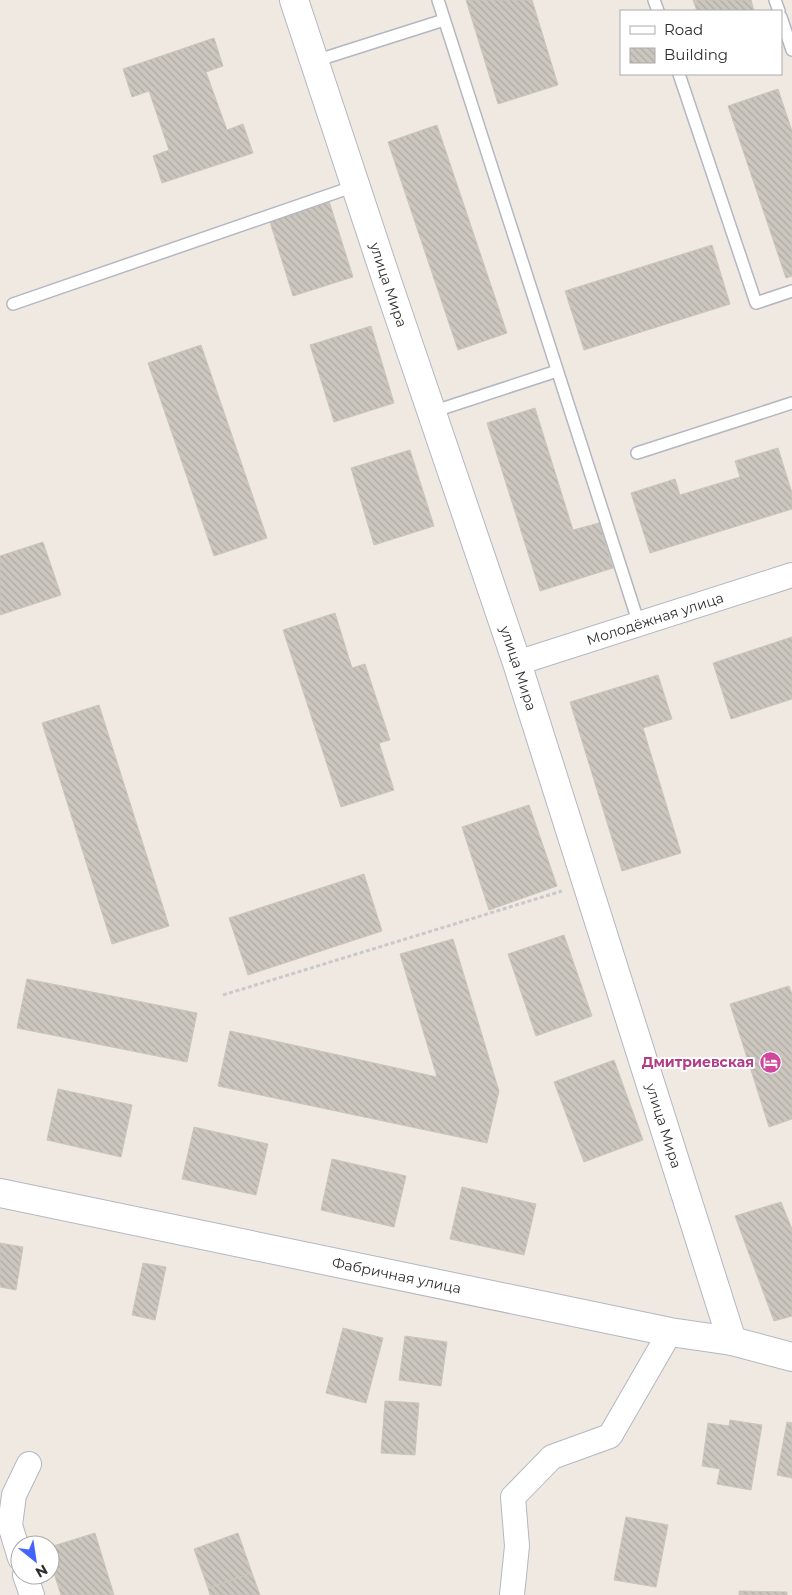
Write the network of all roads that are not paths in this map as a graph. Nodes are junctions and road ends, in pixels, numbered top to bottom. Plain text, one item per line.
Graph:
1 (294, 0) edge
2 (438, 0) edge
3 (444, 20) junction
4 (782, 22) edge
5 (787, 45) edge
6 (314, 62) junction
7 (683, 75) edge
8 (355, 186) junction
9 (792, 291) edge
10 (13, 304) dead end
11 (557, 371) junction
12 (792, 403) edge
13 (432, 412) junction
14 (637, 452) dead end
15 (792, 575) edge
16 (639, 624) junction
17 (517, 663) junction
18 (0, 1193) edge
19 (670, 1332) junction
20 (732, 1341) junction
21 (792, 1357) edge
22 (29, 1464) dead end
23 (10, 1535) edge
24 (512, 1595) edge

1 - 6 street, улица Мира
2 - 3 lane
3 - 6 lane
3 - 11 lane
4 - 5 lane
6 - 8 street, улица Мира
7 - 9 lane
8 - 10 lane
8 - 13 street, улица Мира
11 - 13 lane
11 - 16 lane
12 - 14 lane
13 - 17 street, улица Мира
15 - 16 street, Молодёжная улица
16 - 17 street, Молодёжная улица
17 - 20 street, улица Мира
18 - 19 street, Фабричная улица
19 - 20 street, Фабричная улица
19 - 24 street
20 - 21 street, Фабричная улица
22 - 23 street

